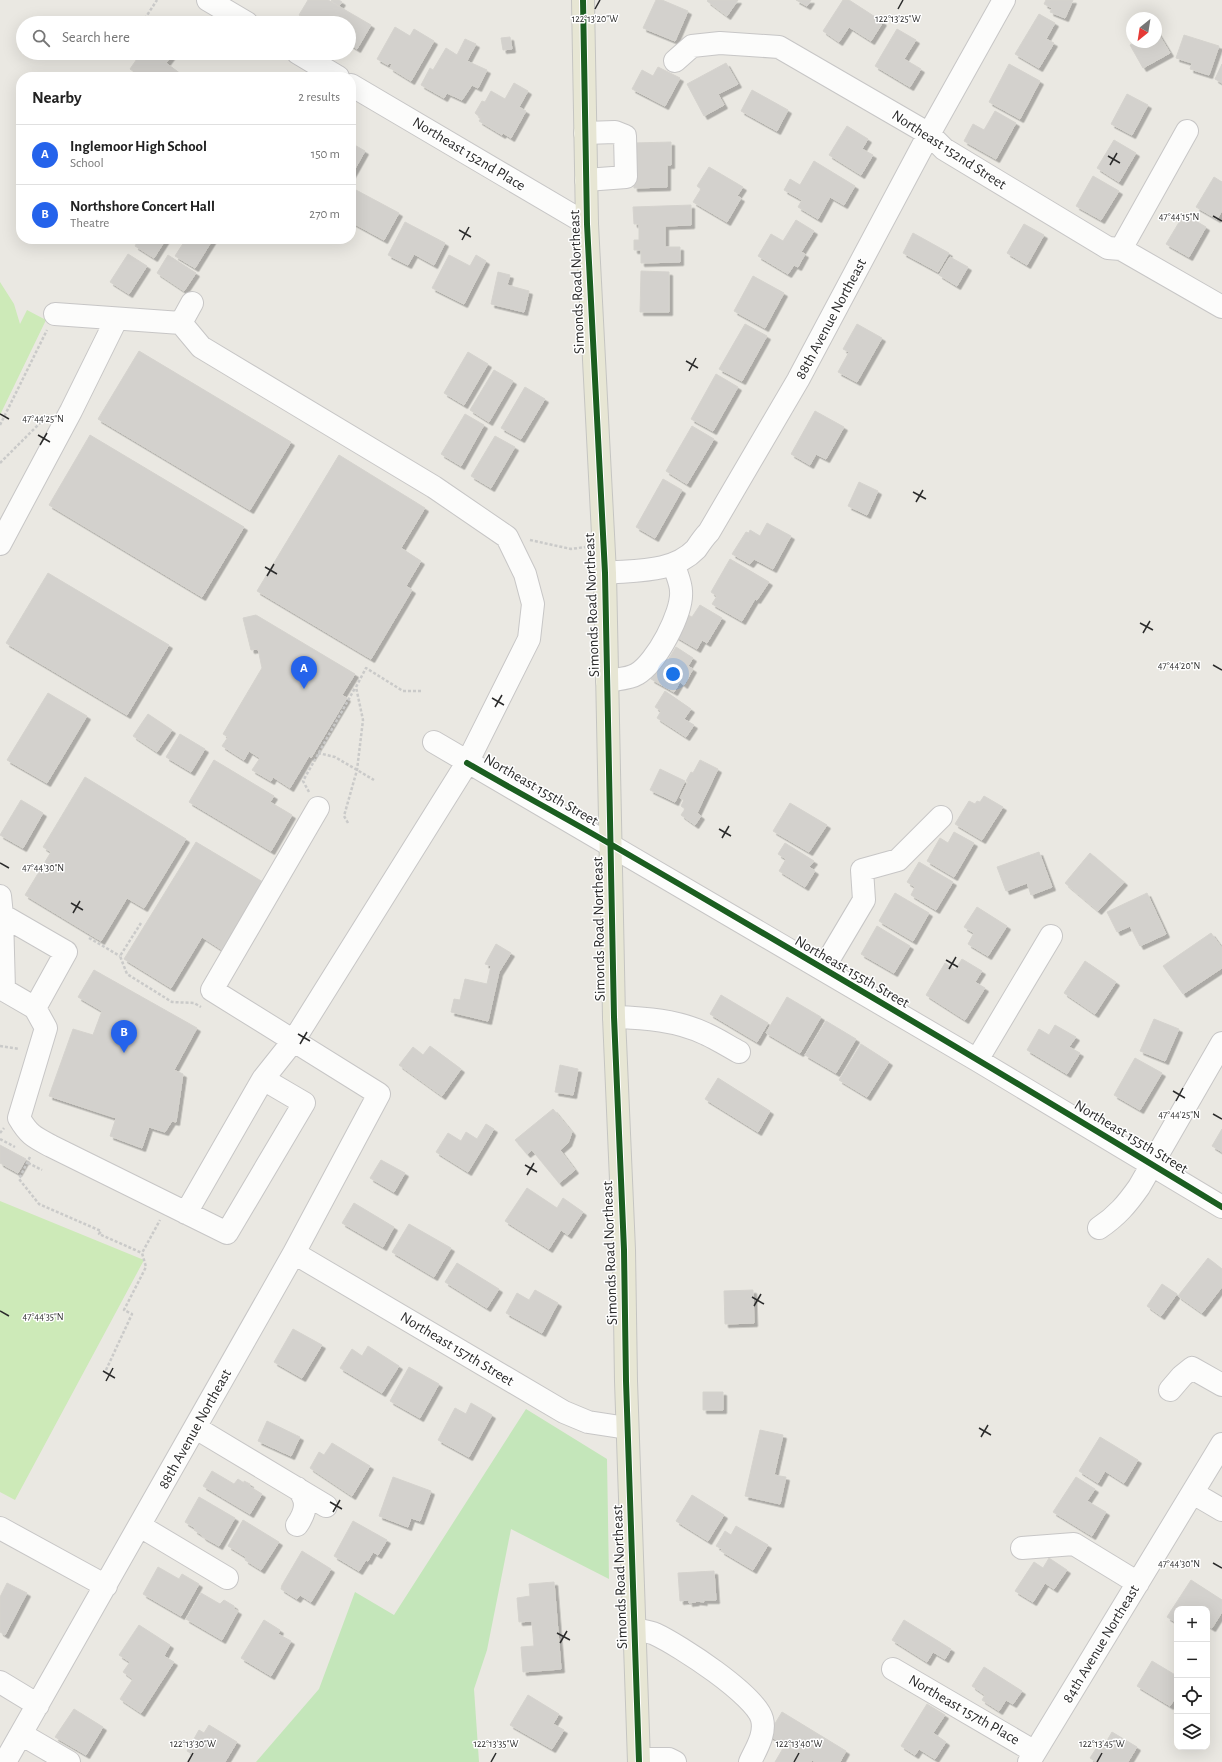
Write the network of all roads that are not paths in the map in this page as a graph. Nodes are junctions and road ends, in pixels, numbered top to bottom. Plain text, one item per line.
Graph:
1 (208, 0) edge
2 (583, 0) edge
3 (1004, 0) edge
4 (235, 16) edge
5 (310, 60) edge
6 (675, 61) dead end
7 (330, 72) edge
8 (356, 87) edge
9 (1187, 131) dead end
10 (585, 133) junction
11 (929, 134) junction
12 (586, 180) junction
13 (587, 224) junction
14 (1121, 248) junction
15 (192, 303) dead end
16 (1222, 307) edge
17 (54, 314) road end
18 (116, 320) junction
19 (181, 323) junction
20 (0, 544) edge
21 (674, 564) junction
22 (605, 573) junction
23 (607, 681) junction
24 (434, 742) dead end
25 (467, 762) junction
26 (318, 808) road end
27 (941, 817) dead end
28 (610, 844) junction
29 (1, 906) edge
30 (1051, 936) dead end
31 (823, 969) junction
32 (35, 1008) junction
33 (614, 1017) junction
34 (294, 1040) junction
35 (1222, 1043) edge
36 (739, 1052) dead end
37 (978, 1060) junction
38 (263, 1080) junction
39 (1152, 1164) junction
40 (1222, 1207) edge
41 (186, 1213) junction
42 (1099, 1228) dead end
43 (294, 1253) junction
44 (1222, 1385) edge
45 (1170, 1390) dead end
46 (196, 1428) junction
47 (627, 1428) junction
48 (1222, 1444) edge
49 (297, 1488) junction
50 (1193, 1493) junction
51 (326, 1506) dead end
52 (1222, 1510) edge
53 (297, 1525) dead end
54 (140, 1526) junction
55 (0, 1528) edge
56 (1022, 1548) dead end
57 (227, 1578) dead end
58 (1138, 1583) junction
59 (106, 1586) junction
60 (635, 1629) junction
61 (893, 1669) dead end
62 (0, 1682) edge
63 (38, 1705) junction
64 (21, 1734) junction
65 (1032, 1757) edge
66 (639, 1761) edge
67 (5, 1762) edge
68 (69, 1762) edge
69 (675, 1762) edge
70 (750, 1762) edge

1 - 4 street
2 - 10 main road, Simonds Road Northeast
3 - 11 street, 88th Avenue Northeast
5 - 7 street
6 - 11 street, Northeast 152nd Street
8 - 13 street, Northeast 152nd Place
9 - 14 street
10 - 12 main road, Simonds Road Northeast
10 - 12 street
11 - 14 street, Northeast 152nd Street
11 - 21 street, 88th Avenue Northeast
12 - 13 main road, Simonds Road Northeast
13 - 22 main road, Simonds Road Northeast
14 - 16 street, Northeast 152nd Street
15 - 19 street
17 - 18 street
18 - 19 street
18 - 20 street
19 - 25 street
21 - 22 street, 88th Avenue Northeast
21 - 23 street
22 - 23 main road, Simonds Road Northeast
23 - 28 main road, Simonds Road Northeast
24 - 25 street, Northeast 155th Street
25 - 28 street, Northeast 155th Street
25 - 34 street
26 - 34 street
27 - 31 street
28 - 31 street, Northeast 155th Street
28 - 33 main road, Simonds Road Northeast
29 - 32 street
29 - 32 street
30 - 37 street
31 - 37 street, Northeast 155th Street
32 - 41 street
33 - 36 street
33 - 47 main road, Simonds Road Northeast
34 - 38 street
34 - 43 street, 88th Avenue Northeast
35 - 39 street
37 - 39 street, Northeast 155th Street
38 - 41 street
38 - 41 street
39 - 40 street, Northeast 155th Street
39 - 42 street
43 - 46 street, 88th Avenue Northeast
43 - 47 street, Northeast 157th Street
44 - 45 street
46 - 49 street
46 - 54 street, 88th Avenue Northeast
47 - 60 main road, Simonds Road Northeast
48 - 50 street, 84th Avenue Northeast
49 - 51 street
49 - 53 street
50 - 52 street
50 - 58 street, 84th Avenue Northeast
54 - 57 street
54 - 59 street, 88th Avenue Northeast
55 - 59 street
56 - 58 street
58 - 65 street, 84th Avenue Northeast
59 - 63 street, 88th Avenue Northeast
60 - 66 main road, Simonds Road Northeast
60 - 70 street
61 - 65 street, Northeast 157th Place
62 - 63 street
63 - 64 street, 88th Avenue Northeast
64 - 67 street, 88th Avenue Northeast
64 - 68 street
66 - 69 street

